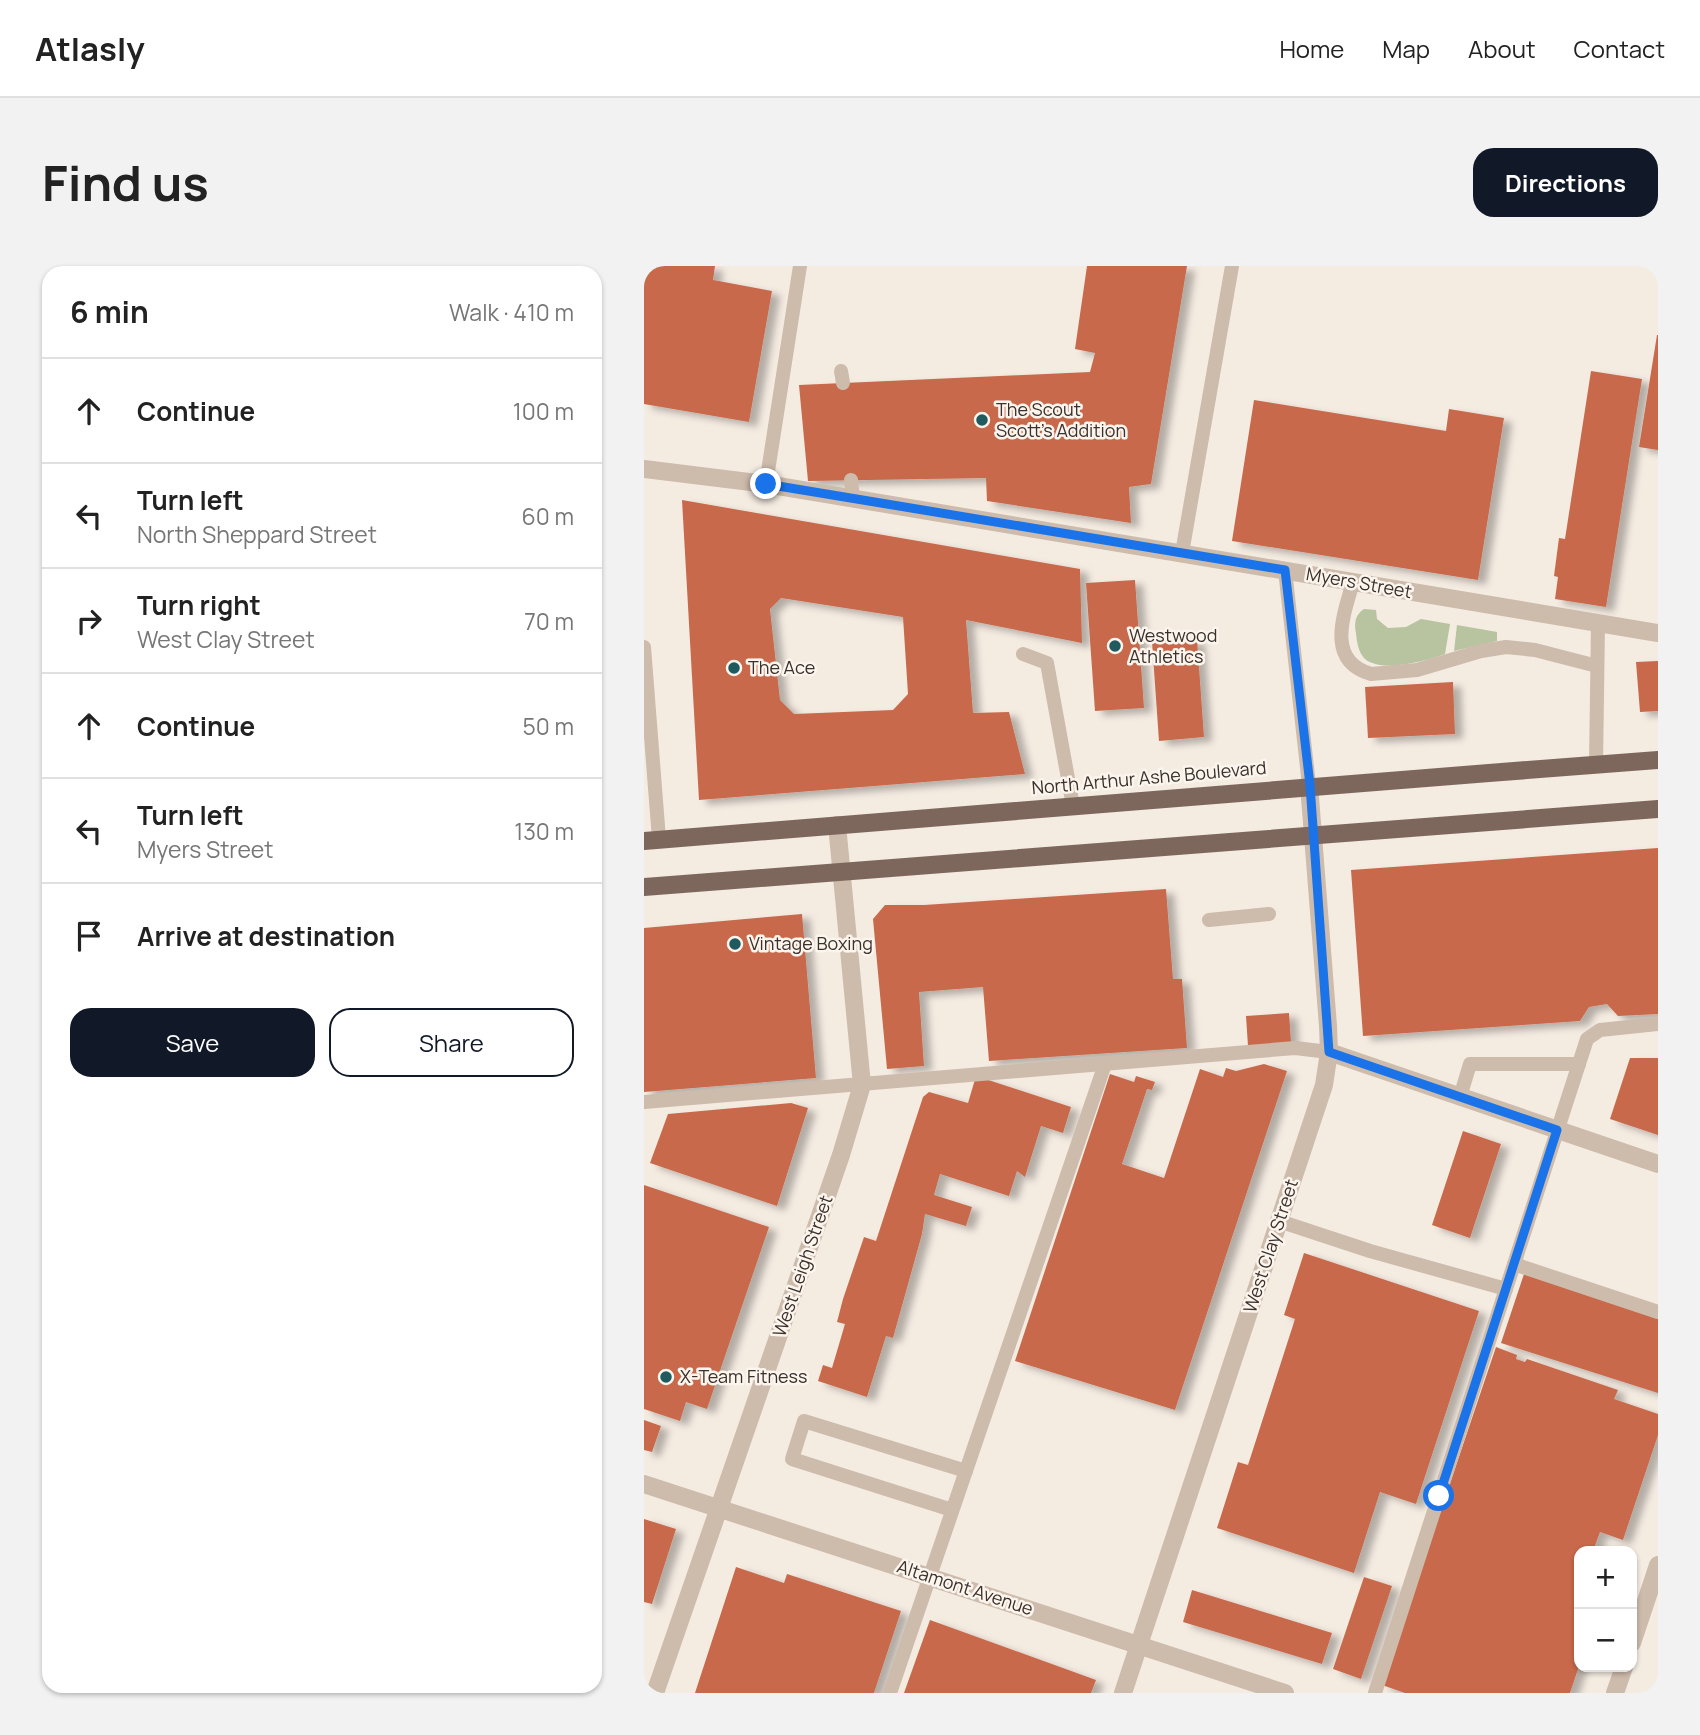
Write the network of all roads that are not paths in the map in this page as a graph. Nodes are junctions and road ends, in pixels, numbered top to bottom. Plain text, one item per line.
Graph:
1 (800, 266) edge
2 (1232, 266) edge
3 (644, 469) edge
4 (851, 480) dead end
5 (766, 484) junction
6 (853, 499) junction
7 (1182, 553) junction
8 (1285, 570) junction
9 (1353, 582) junction
10 (1598, 623) junction
11 (1658, 633) edge
12 (644, 647) edge
13 (1023, 654) dead end
14 (1597, 666) junction
15 (1658, 760) edge
16 (1596, 765) junction
17 (1310, 785) junction
18 (649, 790) edge
19 (1073, 806) junction
20 (1658, 808) edge
21 (836, 825) junction
22 (1314, 836) junction
23 (652, 840) edge
24 (842, 872) junction
25 (644, 887) edge
26 (1269, 914) dead end
27 (1209, 920) dead end
28 (1658, 1024) edge
29 (1329, 1052) junction
30 (1105, 1064) junction
31 (1579, 1064) junction
32 (862, 1085) junction
33 (1460, 1097) junction
34 (644, 1102) edge
35 (1557, 1130) junction
36 (1658, 1164) edge
37 (1279, 1221) junction
38 (1514, 1264) junction
39 (1506, 1289) junction
40 (1658, 1312) edge
41 (966, 1471) junction
42 (644, 1485) edge
43 (718, 1509) junction
44 (953, 1510) junction
45 (1658, 1565) edge
46 (930, 1576) junction
47 (1637, 1628) edge
48 (1139, 1645) junction
49 (1622, 1672) edge
50 (655, 1693) edge
51 (890, 1693) edge
52 (1123, 1693) edge
53 (1285, 1693) edge
54 (1375, 1693) edge
55 (1615, 1693) edge

1 - 5 lane
2 - 7 lane
3 - 5 street, Myers Street
4 - 6 lane
5 - 6 street, Myers Street
6 - 7 street, Myers Street
7 - 8 street, Myers Street
8 - 9 street, Myers Street
8 - 17 lane
9 - 10 street, Myers Street
9 - 14 lane
10 - 11 street, Myers Street
10 - 14 lane
12 - 18 lane
13 - 19 lane
14 - 16 lane
15 - 16 main road, North Arthur Ashe Boulevard
16 - 17 main road, North Arthur Ashe Boulevard
17 - 19 main road, North Arthur Ashe Boulevard
17 - 22 street, West Clay Street
18 - 23 lane
19 - 21 main road, North Arthur Ashe Boulevard
20 - 22 main road
21 - 23 main road, North Arthur Ashe Boulevard
21 - 24 street, West Leigh Street
22 - 24 main road
22 - 29 street, West Clay Street
24 - 25 main road
24 - 32 street, West Leigh Street
26 - 27 lane
28 - 31 lane
29 - 30 lane
29 - 33 street
29 - 37 street, West Clay Street
30 - 32 lane
30 - 41 lane
31 - 33 lane
31 - 35 lane
32 - 34 lane
32 - 43 street, West Leigh Street
33 - 35 street
35 - 36 street
35 - 38 lane
37 - 39 lane
37 - 48 street, West Clay Street
38 - 39 lane
38 - 40 lane
39 - 54 lane
41 - 44 lane
41 - 44 lane
42 - 43 street, Altamont Avenue
43 - 46 street, Altamont Avenue
43 - 50 street, West Leigh Street
44 - 46 lane
45 - 47 street
46 - 48 street, Altamont Avenue
46 - 51 lane
48 - 52 street, West Clay Street
48 - 53 street, Altamont Avenue
49 - 55 street

